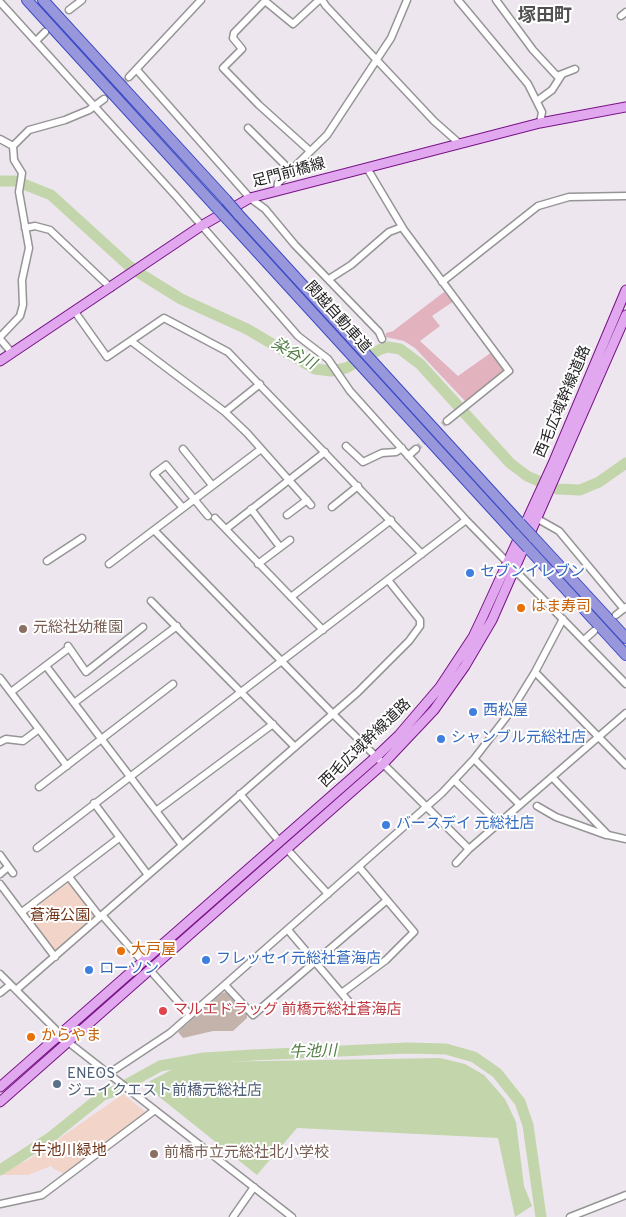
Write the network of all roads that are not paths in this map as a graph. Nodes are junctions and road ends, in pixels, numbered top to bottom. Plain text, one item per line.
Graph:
1 (27, 0) edge
2 (43, 0) edge
3 (201, 0) edge
4 (321, 0) edge
5 (407, 0) edge
6 (458, 0) edge
7 (496, 0) edge
8 (78, 1) edge
9 (0, 2) edge
10 (69, 10) dead end
11 (45, 32) dead end
12 (36, 41) junction
13 (377, 60) junction
14 (137, 70) junction
15 (575, 70) dead end
16 (561, 76) junction
17 (129, 77) tunnel mouth
18 (104, 99) tunnel mouth
19 (537, 101) junction
20 (95, 107) junction
21 (626, 107) edge
22 (540, 123) junction
23 (248, 128) dead end
24 (0, 139) edge
25 (460, 144) junction
26 (13, 146) junction
27 (310, 151) junction
28 (367, 168) junction
29 (290, 170) junction
30 (277, 191) junction
31 (626, 196) edge
32 (250, 198) junction
33 (201, 226) junction
34 (402, 227) junction
35 (25, 228) junction
36 (329, 279) junction
37 (442, 282) junction
38 (111, 288) junction
39 (626, 290) edge
40 (75, 312) junction
41 (626, 315) edge
42 (0, 338) edge
43 (382, 339) dead end
44 (131, 340) junction
45 (12, 353) junction
46 (0, 361) edge
47 (260, 384) junction
48 (225, 412) junction
49 (447, 422) tunnel mouth
50 (346, 446) dead end
51 (402, 448) junction
52 (183, 449) dead end
53 (261, 449) junction
54 (416, 449) tunnel mouth
55 (325, 452) junction
56 (408, 456) junction
57 (551, 477) junction
58 (289, 481) junction
59 (212, 486) junction
60 (358, 486) junction
61 (543, 494) junction
62 (194, 499) junction
63 (332, 507) dead end
64 (183, 508) junction
65 (251, 509) junction
66 (287, 515) dead end
67 (208, 516) dead end
68 (215, 518) dead end
69 (536, 518) junction
70 (391, 520) junction
71 (466, 520) junction
72 (226, 529) junction
73 (154, 530) junction
74 (82, 538) dead end
75 (290, 540) dead end
76 (280, 547) junction
77 (422, 554) junction
78 (47, 561) dead end
79 (109, 564) dead end
80 (258, 564) junction
81 (507, 564) junction
82 (514, 572) junction
83 (388, 580) junction
84 (291, 597) junction
85 (151, 601) dead end
86 (625, 608) edge
87 (616, 615) dead end
88 (563, 619) junction
89 (144, 626) dead end
90 (177, 626) junction
91 (322, 630) junction
92 (594, 632) dead end
93 (626, 638) edge
94 (584, 640) junction
95 (626, 656) edge
96 (282, 662) junction
97 (46, 666) junction
98 (535, 672) junction
99 (0, 678) edge
100 (173, 684) dead end
101 (626, 684) edge
102 (11, 692) junction
103 (241, 692) junction
104 (74, 702) junction
105 (626, 713) edge
106 (333, 714) junction
107 (273, 724) junction
108 (39, 729) junction
109 (598, 737) junction
110 (102, 739) junction
111 (0, 742) edge
112 (295, 747) junction
113 (474, 759) junction
114 (379, 761) junction
115 (626, 765) edge
116 (67, 766) junction
117 (130, 776) junction
118 (552, 777) junction
119 (454, 780) junction
120 (40, 787) dead end
121 (240, 794) junction
122 (94, 804) junction
123 (520, 805) junction
124 (537, 806) dead end
125 (426, 808) junction
126 (156, 811) junction
127 (499, 824) junction
128 (608, 835) junction
129 (119, 838) junction
130 (626, 839) edge
131 (284, 845) junction
132 (182, 846) junction
133 (37, 848) dead end
134 (469, 849) junction
135 (0, 855) edge
136 (456, 863) dead end
137 (359, 867) junction
138 (0, 874) edge
139 (148, 875) junction
140 (69, 877) junction
141 (0, 884) edge
142 (328, 894) junction
143 (387, 900) junction
144 (22, 912) junction
145 (101, 916) junction
146 (288, 930) junction
147 (55, 956) junction
148 (317, 962) junction
149 (146, 966) junction
150 (0, 974) edge
151 (10, 985) junction
152 (225, 985) junction
153 (16, 990) junction
154 (343, 992) junction
155 (0, 993) edge
156 (355, 1009) dead end
157 (190, 1015) junction
158 (60, 1035) junction
159 (68, 1042) junction
160 (108, 1074) junction
161 (0, 1087) edge
162 (0, 1102) edge
163 (155, 1110) junction
164 (254, 1187) junction
165 (626, 1195) edge
166 (0, 1204) edge
167 (232, 1217) edge
168 (292, 1217) edge
169 (570, 1217) edge

1 - 95 highway, 関越自動車道, bridge
2 - 93 highway, 関越自動車道, bridge
3 - 14 street
4 - 13 street
4 - 27 street
5 - 13 street
6 - 19 street
7 - 16 street
8 - 10 street
9 - 12 street
11 - 12 street
12 - 20 street
13 - 25 street
13 - 27 street
14 - 17 street
14 - 32 street
15 - 16 street
16 - 19 street
18 - 20 street
19 - 22 street
20 - 26 street
20 - 33 street
21 - 22 main road, 足門前橋線
22 - 25 main road, 足門前橋線
23 - 29 street
24 - 26 street
25 - 28 main road, 足門前橋線
26 - 35 street
27 - 29 street
28 - 30 main road, 足門前橋線
28 - 34 street
29 - 30 street
30 - 32 main road, 足門前橋線
31 - 37 street
32 - 33 main road, 足門前橋線
32 - 36 street
33 - 38 main road, 足門前橋線
33 - 51 street
34 - 36 street
34 - 37 street
35 - 38 street
35 - 42 street
36 - 43 street
37 - 49 street
38 - 40 main road, 足門前橋線
39 - 57 main road, 西毛広域幹線道路
40 - 44 street
40 - 45 main road, 足門前橋線
41 - 57 main road, 西毛広域幹線道路
42 - 45 street
44 - 47 street
44 - 48 street
45 - 46 main road, 足門前橋線
47 - 48 street
47 - 55 street
48 - 53 street
50 - 51 street
51 - 56 street
52 - 59 street
53 - 58 street
53 - 59 street
54 - 56 street
55 - 58 street
55 - 60 street
56 - 71 street
57 - 61 main road, 西毛広域幹線道路
58 - 65 street
58 - 66 street
59 - 62 street
60 - 63 street
60 - 70 street
61 - 69 main road, 西毛広域幹線道路
61 - 81 main road, 西毛広域幹線道路
62 - 64 street
62 - 64 street
62 - 67 street
64 - 73 street
65 - 72 street
65 - 76 street
68 - 72 street
69 - 82 main road, 西毛広域幹線道路
69 - 86 street
70 - 77 street
70 - 84 street
71 - 77 street
71 - 81 street
72 - 80 street
73 - 79 street
73 - 96 street
74 - 78 street
75 - 76 street
76 - 80 street
77 - 83 street
80 - 84 street
81 - 82 street
81 - 114 main road, 西毛広域幹線道路
82 - 88 street
82 - 114 main road, 西毛広域幹線道路
83 - 91 street
83 - 106 street
84 - 91 street
85 - 90 street
86 - 87 street
88 - 94 street
88 - 98 street
89 - 97 street
90 - 103 street
90 - 104 street
91 - 96 street
92 - 94 street
94 - 101 street
96 - 103 street
96 - 106 street
97 - 102 street
97 - 104 street
98 - 109 street
98 - 113 street
99 - 102 street
100 - 110 street
102 - 108 street
103 - 107 street
103 - 117 street
104 - 110 street
105 - 109 street
106 - 112 street
106 - 114 street
107 - 112 street
107 - 126 street
108 - 111 street
108 - 116 street
109 - 115 street
109 - 118 street
110 - 116 street
110 - 117 street
112 - 121 street
113 - 119 street
113 - 123 street
114 - 125 street
114 - 131 main road, 西毛広域幹線道路
116 - 120 street
117 - 122 street
117 - 126 street
118 - 123 street
118 - 128 street
119 - 125 street
119 - 127 street
121 - 131 street
121 - 132 street
122 - 129 street
122 - 133 street
123 - 127 street
124 - 128 street
125 - 134 street
125 - 137 street
126 - 132 street
127 - 134 street
128 - 130 street
129 - 139 street
129 - 140 street
131 - 142 street
131 - 149 main road, 西毛広域幹線道路
132 - 139 street
134 - 136 street
135 - 138 street
137 - 142 street
137 - 143 street
139 - 145 street
140 - 144 street
140 - 145 street
141 - 144 street
142 - 146 street
143 - 148 street
143 - 154 street
144 - 147 street
145 - 147 street
145 - 149 street
146 - 148 street
146 - 152 street
147 - 153 street
148 - 152 street
148 - 154 street
149 - 157 street
149 - 158 main road, 西毛広域幹線道路
149 - 159 main road, 西毛広域幹線道路
150 - 151 street
151 - 153 street
151 - 155 street
152 - 157 street
153 - 158 street
154 - 156 street
157 - 160 street
158 - 159 street
158 - 161 main road, 西毛広域幹線道路
159 - 160 street
159 - 162 main road, 西毛広域幹線道路
160 - 163 street
163 - 164 street
163 - 166 street
164 - 167 street
164 - 168 street
165 - 169 street

